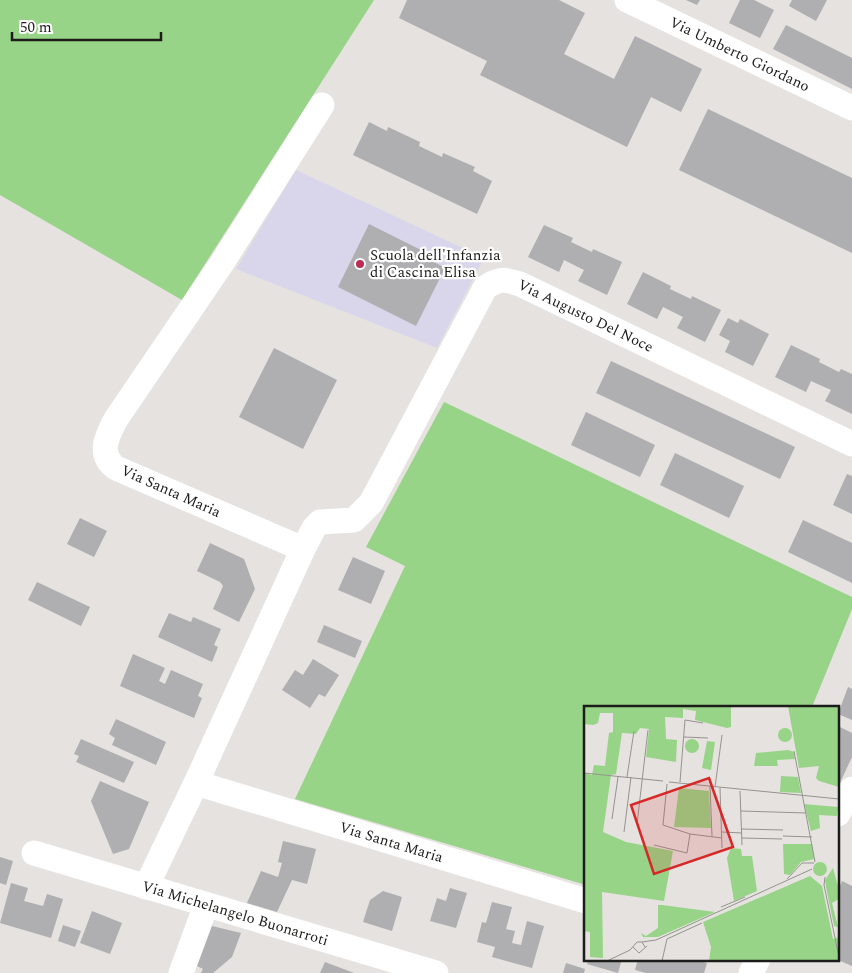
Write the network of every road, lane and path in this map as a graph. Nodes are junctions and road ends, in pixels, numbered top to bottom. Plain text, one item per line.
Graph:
1 (627, 0) edge
2 (322, 105) dead end
3 (852, 108) edge
4 (852, 444) edge
5 (303, 550) junction
6 (196, 783) junction
7 (852, 789) edge
8 (840, 810) edge
9 (34, 853) dead end
10 (146, 886) junction
11 (584, 900) edge
12 (206, 905) junction
13 (758, 960) edge
14 (181, 973) edge
15 (436, 973) edge
16 (751, 973) edge

1 - 3 street, Via Umberto Giordano
2 - 5 street, Via Santa Maria
4 - 5 street, Via Augusto Del Noce
5 - 6 street
6 - 10 street
6 - 11 street, Via Santa Maria
7 - 8 street
9 - 10 street, Via Michelangelo Buonarroti
10 - 12 street, Via Michelangelo Buonarroti
12 - 14 street
12 - 15 street, Via Michelangelo Buonarroti
13 - 16 street

